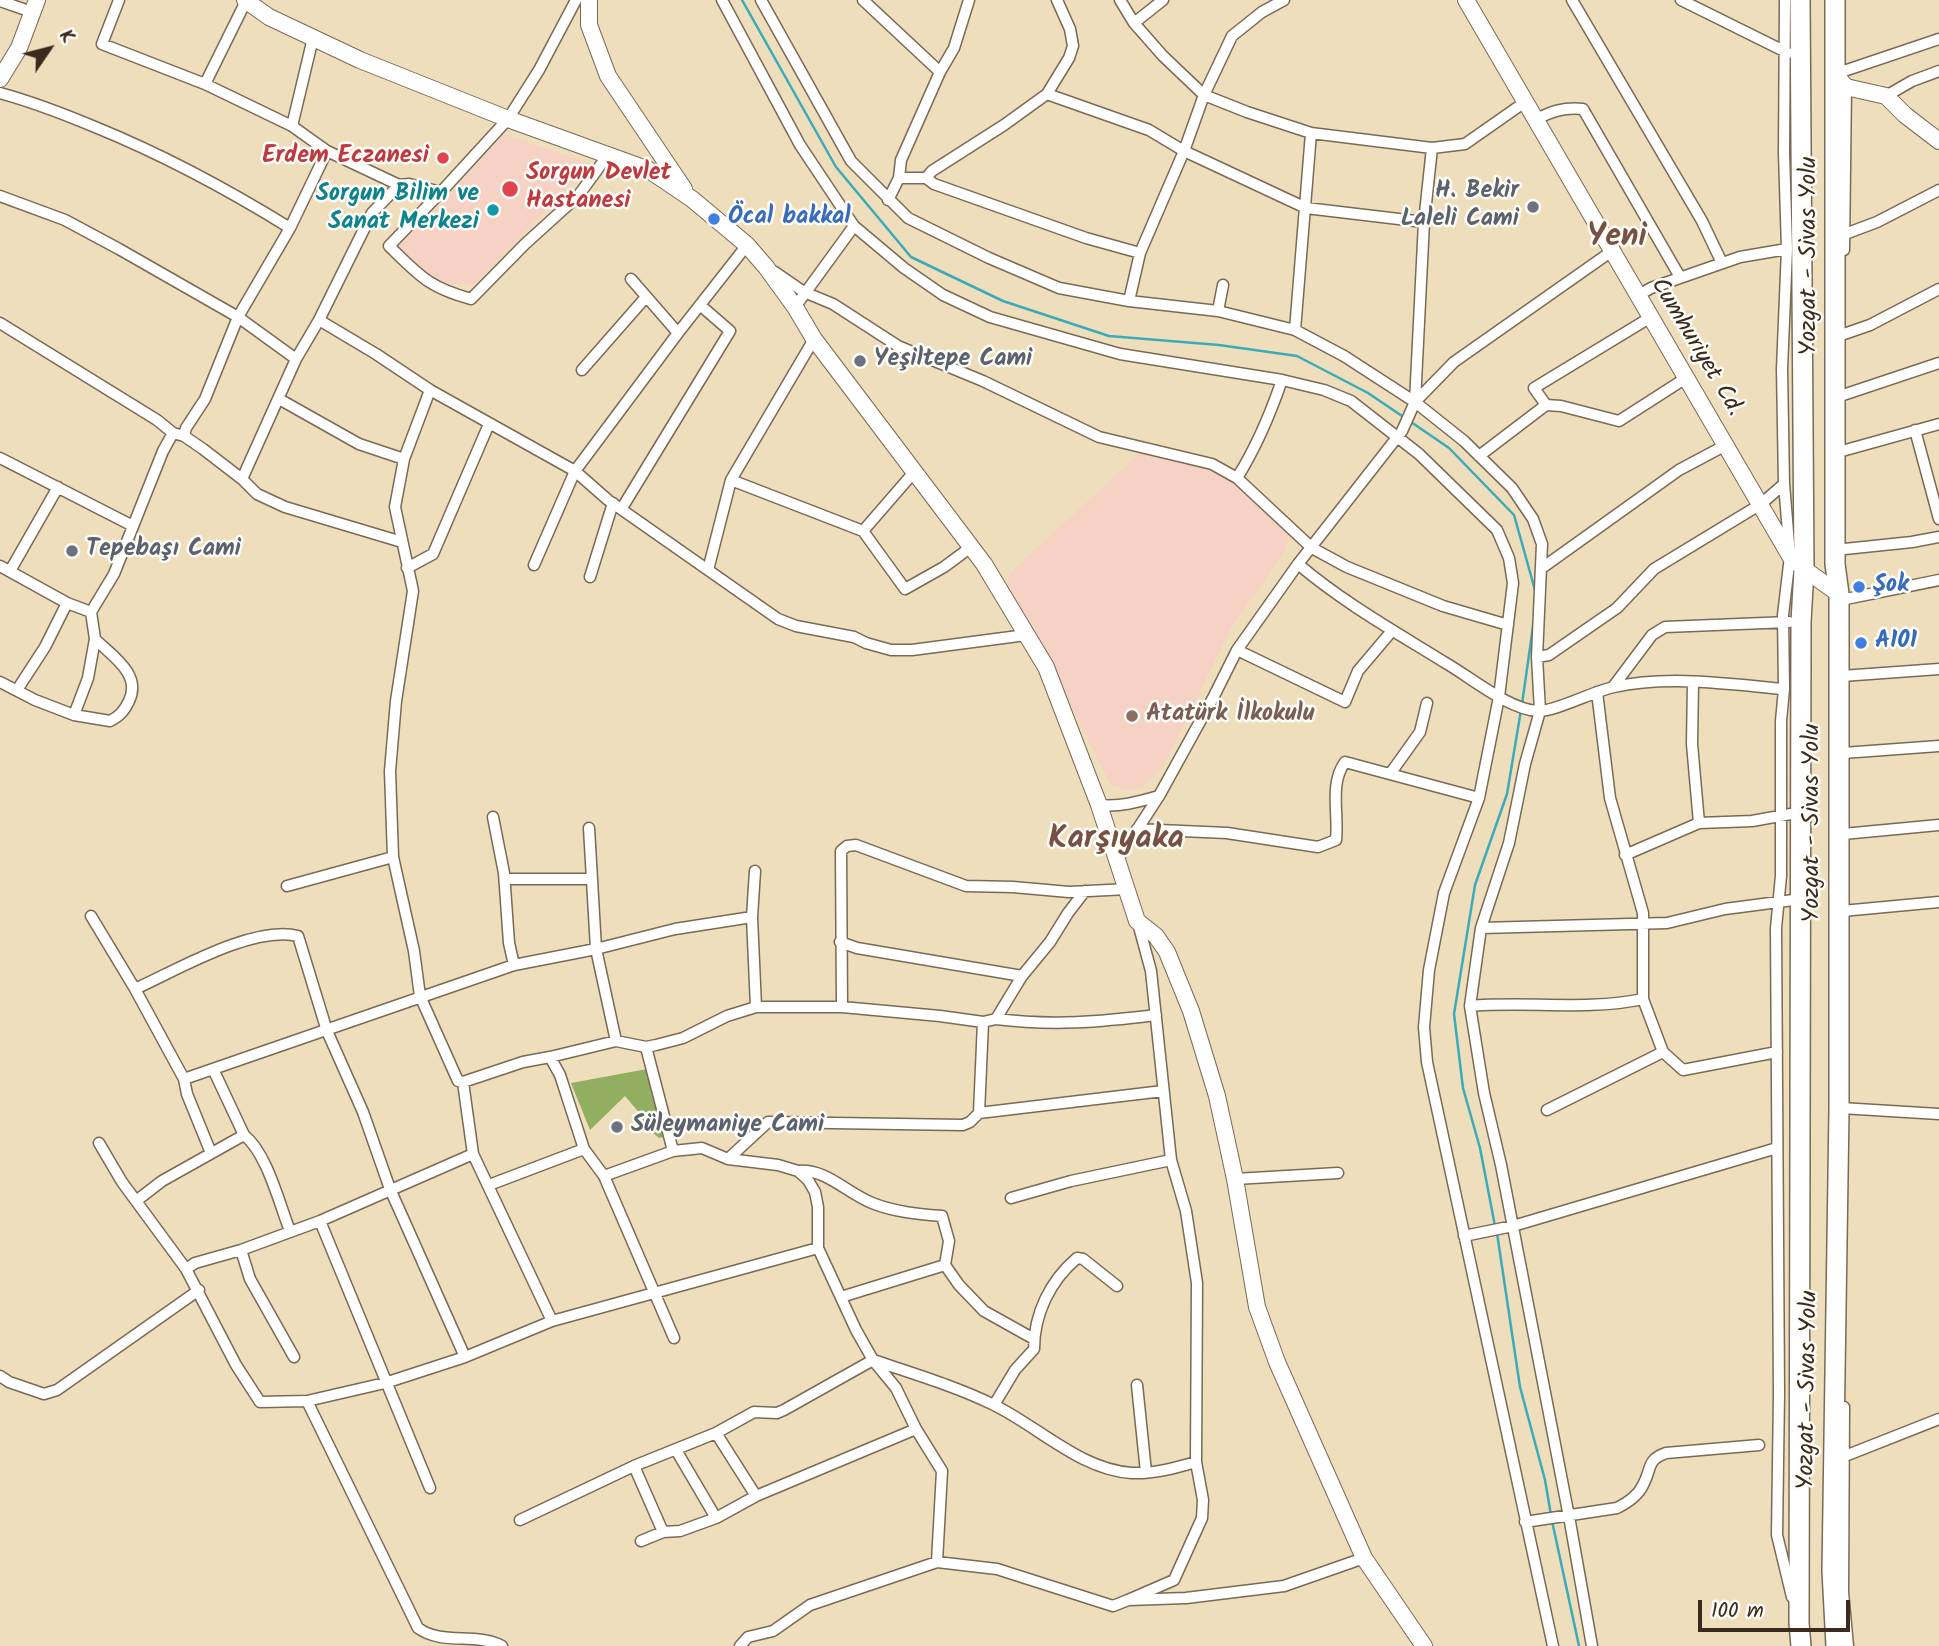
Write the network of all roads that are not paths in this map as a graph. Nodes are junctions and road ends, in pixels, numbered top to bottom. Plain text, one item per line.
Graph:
1 (119, 0) edge
2 (246, 0) edge
3 (576, 0) edge
4 (589, 0) edge
5 (722, 0) edge
6 (761, 0) edge
7 (863, 0) edge
8 (969, 0) edge
9 (1057, 0) edge
10 (1119, 0) edge
11 (1163, 0) edge
12 (1284, 0) edge
13 (1466, 0) edge
14 (1572, 0) edge
15 (1681, 0) edge
16 (1785, 0) edge
17 (1800, 0) edge
18 (1835, 0) edge
19 (0, 1) edge
20 (34, 6) edge
21 (1134, 23) junction
22 (313, 37) junction
23 (1939, 39) edge
24 (1792, 54) junction
25 (1939, 71) edge
26 (940, 72) junction
27 (0, 79) edge
28 (1841, 80) junction
29 (205, 83) junction
30 (0, 93) edge
31 (1047, 94) junction
32 (1204, 95) junction
33 (1886, 96) junction
34 (1525, 102) junction
35 (508, 119) junction
36 (1535, 120) junction
37 (292, 126) junction
38 (1311, 133) junction
39 (1939, 141) edge
40 (1432, 148) junction
41 (327, 151) junction
42 (1184, 151) junction
43 (608, 155) junction
44 (899, 178) junction
45 (926, 178) junction
46 (399, 185) junction
47 (1939, 190) edge
48 (441, 192) junction
49 (0, 196) edge
50 (692, 199) junction
51 (888, 200) junction
52 (1306, 208) junction
53 (1424, 222) junction
54 (854, 226) junction
55 (290, 228) junction
56 (1845, 234) junction
57 (747, 245) junction
58 (1787, 249) junction
59 (1612, 251) junction
60 (1140, 253) junction
61 (1721, 263) junction
62 (766, 267) junction
63 (1680, 277) junction
64 (631, 279) dead end
65 (1223, 285) dead end
66 (1939, 289) edge
67 (804, 292) junction
68 (1637, 296) junction
69 (646, 297) junction
70 (1129, 301) junction
71 (700, 305) junction
72 (795, 307) junction
73 (1218, 311) junction
74 (238, 317) junction
75 (1651, 317) junction
76 (319, 320) junction
77 (0, 323) edge
78 (1295, 330) junction
79 (678, 333) junction
80 (1843, 334) junction
81 (814, 339) junction
82 (296, 359) junction
83 (1939, 363) edge
84 (582, 370) dead end
85 (1686, 378) junction
86 (1282, 380) junction
87 (430, 390) junction
88 (1843, 395) junction
89 (279, 399) junction
90 (1415, 402) junction
91 (1546, 405) junction
92 (489, 424) junction
93 (1939, 424) edge
94 (1915, 430) junction
95 (178, 434) junction
96 (1400, 434) junction
97 (1726, 445) junction
98 (1842, 450) junction
99 (1479, 456) junction
100 (0, 458) edge
101 (404, 458) junction
102 (575, 471) junction
103 (915, 471) junction
104 (1237, 478) junction
105 (243, 479) junction
106 (731, 480) junction
107 (1784, 484) junction
108 (58, 487) junction
109 (1761, 504) junction
110 (618, 505) junction
111 (1939, 519) edge
112 (133, 526) junction
113 (863, 531) junction
114 (1939, 537) edge
115 (402, 542) junction
116 (971, 547) junction
117 (1312, 548) junction
118 (1838, 550) junction
119 (1797, 563) junction
120 (1298, 564) junction
121 (534, 565) dead end
122 (5, 568) edge
123 (407, 568) junction
124 (1542, 568) junction
125 (708, 570) junction
126 (590, 577) dead end
127 (1939, 580) edge
128 (1840, 597) junction
129 (67, 603) junction
130 (91, 612) junction
131 (1792, 622) junction
132 (1508, 625) junction
133 (1391, 632) junction
134 (1026, 635) junction
135 (95, 639) junction
136 (1237, 650) junction
137 (1537, 657) junction
138 (1939, 669) edge
139 (1842, 676) junction
140 (0, 682) edge
141 (1693, 683) junction
142 (1613, 687) junction
143 (1783, 689) junction
144 (18, 690) junction
145 (1597, 692) junction
146 (1503, 699) junction
147 (1427, 703) dead end
148 (1540, 711) junction
149 (74, 715) junction
150 (1939, 746) edge
151 (1843, 753) junction
152 (1390, 774) junction
153 (1159, 796) junction
154 (1479, 798) junction
155 (1099, 805) junction
156 (1802, 812) junction
157 (1781, 815) junction
158 (493, 817) dead end
159 (1699, 823) junction
160 (1939, 825) edge
161 (589, 828) dead end
162 (1137, 829) junction
163 (1843, 834) junction
164 (1625, 855) junction
165 (394, 857) junction
166 (1118, 859) junction
167 (755, 871) dead end
168 (505, 879) junction
169 (592, 879) junction
170 (287, 887) dead end
171 (1128, 889) junction
172 (1085, 891) junction
173 (1801, 899) junction
174 (1779, 902) junction
175 (1939, 902) edge
176 (1842, 911) junction
177 (91, 916) dead end
178 (752, 917) junction
179 (1137, 921) junction
180 (1644, 923) junction
181 (1481, 928) junction
182 (840, 942) junction
183 (596, 949) junction
184 (514, 965) junction
185 (1022, 976) junction
186 (135, 989) junction
187 (420, 996) junction
188 (1643, 999) junction
189 (1470, 1006) junction
190 (756, 1007) junction
191 (842, 1007) junction
192 (1156, 1015) junction
193 (996, 1019) junction
194 (983, 1023) junction
195 (327, 1031) junction
196 (616, 1041) junction
197 (646, 1047) junction
198 (1663, 1052) junction
199 (1777, 1052) junction
200 (550, 1058) junction
201 (213, 1069) junction
202 (184, 1079) junction
203 (463, 1082) junction
204 (1163, 1091) junction
205 (1841, 1108) junction
206 (1546, 1110) dead end
207 (979, 1113) junction
208 (1939, 1114) edge
209 (244, 1135) junction
210 (99, 1143) dead end
211 (1777, 1148) junction
212 (584, 1149) junction
213 (673, 1151) junction
214 (211, 1153) junction
215 (473, 1154) junction
216 (728, 1159) junction
217 (1171, 1160) junction
218 (798, 1171) junction
219 (1338, 1173) dead end
220 (604, 1177) junction
221 (1235, 1179) junction
222 (489, 1185) junction
223 (390, 1189) junction
224 (1011, 1198) dead end
225 (136, 1201) junction
226 (320, 1221) junction
227 (1513, 1226) junction
228 (290, 1231) junction
229 (1469, 1235) junction
230 (818, 1248) junction
231 (241, 1250) junction
232 (945, 1265) junction
233 (186, 1269) junction
234 (1117, 1286) dead end
235 (199, 1290) junction
236 (653, 1292) junction
237 (841, 1297) junction
238 (552, 1321) junction
239 (674, 1338) dead end
240 (1034, 1339) junction
241 (294, 1357) dead end
242 (465, 1357) junction
243 (873, 1360) junction
244 (0, 1376) edge
245 (385, 1383) junction
246 (1137, 1385) dead end
247 (307, 1401) junction
248 (994, 1405) junction
249 (1939, 1419) edge
250 (916, 1429) junction
251 (716, 1433) junction
252 (1759, 1445) dead end
253 (676, 1450) junction
254 (1844, 1456) junction
255 (1196, 1462) junction
256 (634, 1466) junction
257 (1146, 1472) junction
258 (430, 1488) dead end
259 (756, 1496) junction
260 (1564, 1515) junction
261 (716, 1518) junction
262 (520, 1520) dead end
263 (1530, 1521) junction
264 (663, 1532) junction
265 (640, 1541) dead end
266 (1364, 1558) junction
267 (937, 1562) junction
268 (1128, 1600) junction
269 (1799, 1623) junction
270 (502, 1646) edge
271 (740, 1646) edge
272 (1424, 1646) edge
273 (1553, 1646) edge
274 (1592, 1646) edge
275 (1801, 1646) edge
276 (1836, 1646) edge
277 (1848, 1646) edge

1 - 29 street
2 - 22 street
2 - 29 street
3 - 35 street
4 - 50 street
5 - 54 street
6 - 51 street
7 - 26 street
8 - 26 street
9 - 31 street
10 - 21 street
11 - 21 street
12 - 32 street
13 - 34 street, Cumhuriyet Cd.
14 - 61 street
15 - 24 street
16 - 24 street
17 - 24 highway, Yozgat - Sivas Yolu
18 - 28 highway, Yozgat - Sivas Yolu
19 - 20 street
20 - 27 street
21 - 32 street
22 - 35 street
22 - 37 street
23 - 28 street
24 - 58 street
24 - 119 highway, Yozgat - Sivas Yolu
25 - 33 street
26 - 44 street
28 - 33 street
28 - 56 street
28 - 118 highway, Yozgat - Sivas Yolu
29 - 37 street
30 - 55 street
31 - 42 street
31 - 45 street
32 - 38 street
32 - 42 street
33 - 39 street
34 - 36 street, Cumhuriyet Cd.
34 - 40 street
35 - 43 street
35 - 48 street
36 - 59 street, Cumhuriyet Cd.
36 - 63 street
37 - 41 street
38 - 40 street
38 - 52 street
40 - 53 street
41 - 46 street
41 - 55 street
42 - 52 street
42 - 60 street
43 - 48 street
43 - 50 street
44 - 45 street
44 - 51 street
45 - 60 street
46 - 48 street
46 - 76 street
47 - 56 street
49 - 74 street
50 - 57 street
51 - 70 street
52 - 53 street
52 - 78 street
53 - 90 street
54 - 67 street
54 - 86 street
55 - 74 street
56 - 80 street
57 - 62 street
57 - 71 street
58 - 61 street
58 - 107 street
59 - 68 street, Cumhuriyet Cd.
59 - 90 street
60 - 70 street
61 - 63 street
62 - 67 street
62 - 72 street
63 - 68 street
64 - 69 street
65 - 73 street
66 - 80 street
67 - 72 street
67 - 104 street
68 - 75 street, Cumhuriyet Cd.
69 - 79 street
69 - 84 street
70 - 73 street
71 - 79 street
71 - 110 street
72 - 81 street
73 - 78 street
74 - 82 street
74 - 95 street
75 - 85 street, Cumhuriyet Cd.
75 - 91 street
76 - 82 street
76 - 87 street
77 - 95 street
78 - 90 street
79 - 102 street
80 - 88 street
81 - 103 street
81 - 106 street
82 - 89 street
83 - 88 street
85 - 91 street
85 - 97 street, Cumhuriyet Cd.
86 - 96 street
86 - 104 street
87 - 92 street
87 - 101 street
88 - 98 street
89 - 101 street
89 - 105 street
90 - 96 street
90 - 99 street
91 - 99 street
92 - 102 street
92 - 123 street
93 - 94 street
94 - 98 street
94 - 111 street
95 - 105 street
95 - 112 street
96 - 117 street
96 - 132 street
97 - 109 street, Cumhuriyet Cd.
97 - 124 street
98 - 118 street
99 - 124 street
100 - 108 street
101 - 115 street
102 - 110 street
102 - 121 street
103 - 113 street
103 - 116 street
104 - 117 street
105 - 115 street
106 - 113 street
106 - 125 street
107 - 109 street
107 - 119 street
108 - 112 street
108 - 122 street
109 - 119 street, Cumhuriyet Cd.
109 - 137 street
110 - 125 street
110 - 126 street
112 - 130 street
113 - 116 street
114 - 118 street
115 - 123 street
116 - 134 street
117 - 120 street
117 - 132 street
118 - 128 highway, Yozgat - Sivas Yolu
119 - 128 street, Cumhuriyet Cd.
119 - 131 highway, Yozgat - Sivas Yolu
120 - 133 street
120 - 136 street
122 - 129 street
123 - 165 street
124 - 137 street
125 - 134 street
127 - 128 street
128 - 139 street
128 - 276 highway, Yozgat - Sivas Yolu
129 - 130 street
129 - 144 street
130 - 135 street
131 - 142 street
131 - 143 street
131 - 156 highway, Yozgat - Sivas Yolu
132 - 146 street
133 - 136 street
133 - 146 street
134 - 155 street
135 - 149 street
135 - 149 street
136 - 153 street
137 - 148 street
138 - 139 street
139 - 151 street
140 - 144 street
141 - 142 street
141 - 143 street
141 - 159 street
142 - 145 street
143 - 157 street
144 - 149 street
145 - 148 street
145 - 164 street
146 - 148 street
146 - 154 street
147 - 152 street
148 - 181 street
150 - 151 street
151 - 163 street
152 - 154 street
152 - 162 street
153 - 155 street
153 - 162 street
154 - 229 street
155 - 166 street
156 - 157 street
156 - 173 highway, Yozgat - Sivas Yolu
157 - 159 street
157 - 174 street
158 - 168 street
159 - 164 street
160 - 163 street
161 - 169 street
162 - 166 street
163 - 176 street
164 - 180 street
165 - 170 street
165 - 187 street
166 - 171 street
167 - 178 street
168 - 169 street
168 - 184 street
169 - 183 street
171 - 172 street
171 - 179 street
172 - 182 street
172 - 185 street
173 - 174 street
173 - 269 highway, Yozgat - Sivas Yolu
174 - 180 street
174 - 199 street
175 - 176 street
176 - 205 street
177 - 186 street
178 - 183 street
178 - 190 street
179 - 192 street
179 - 221 street
180 - 181 street
180 - 188 street
181 - 189 street
182 - 185 street
182 - 191 street
183 - 184 street
183 - 196 street
184 - 187 street
185 - 193 street
186 - 195 street
186 - 202 street
187 - 195 street
187 - 203 street
188 - 189 street
188 - 198 street
189 - 227 street
190 - 191 street
190 - 197 street
191 - 194 street
192 - 193 street
192 - 204 street
193 - 194 street
194 - 207 street
195 - 201 street
195 - 223 street
196 - 197 street
196 - 200 street
197 - 213 street
198 - 199 street
198 - 206 street
199 - 211 street
200 - 203 street
200 - 212 street
201 - 202 street
201 - 209 street
202 - 214 street
203 - 215 street
204 - 207 street
204 - 217 street
205 - 208 street
205 - 254 street
207 - 216 street
209 - 214 street
209 - 228 street
210 - 225 street
211 - 227 street
211 - 269 street
212 - 220 street
212 - 222 street
213 - 216 street
213 - 220 street
214 - 225 street
215 - 222 street
215 - 223 street
216 - 218 street
217 - 224 street
217 - 255 street
218 - 230 street
218 - 232 street
219 - 221 street
220 - 236 street
221 - 266 street
222 - 238 street
223 - 226 street
223 - 242 street
225 - 233 street
226 - 228 street
226 - 245 street
227 - 229 street
227 - 260 street
228 - 231 street
229 - 263 street
230 - 236 street
230 - 237 street
231 - 233 street
231 - 241 street
232 - 237 street
232 - 240 street
233 - 235 street
234 - 240 street
235 - 244 street
235 - 247 street
236 - 238 street
236 - 239 street
237 - 243 street
238 - 242 street
240 - 248 street
242 - 245 street
243 - 248 street
243 - 250 street
243 - 251 street
245 - 247 street
245 - 258 street
246 - 257 street
247 - 270 street
248 - 257 street
249 - 254 street
250 - 259 street
250 - 267 street
251 - 253 street
251 - 259 street
252 - 260 street
253 - 256 street
253 - 261 street
254 - 277 street
255 - 257 street
255 - 268 street
256 - 262 street
256 - 264 street
259 - 261 street
260 - 263 street
260 - 274 street
261 - 264 street
263 - 273 street
264 - 265 street
266 - 268 street
266 - 272 street
267 - 268 street
267 - 271 street
269 - 275 highway, Yozgat - Sivas Yolu

